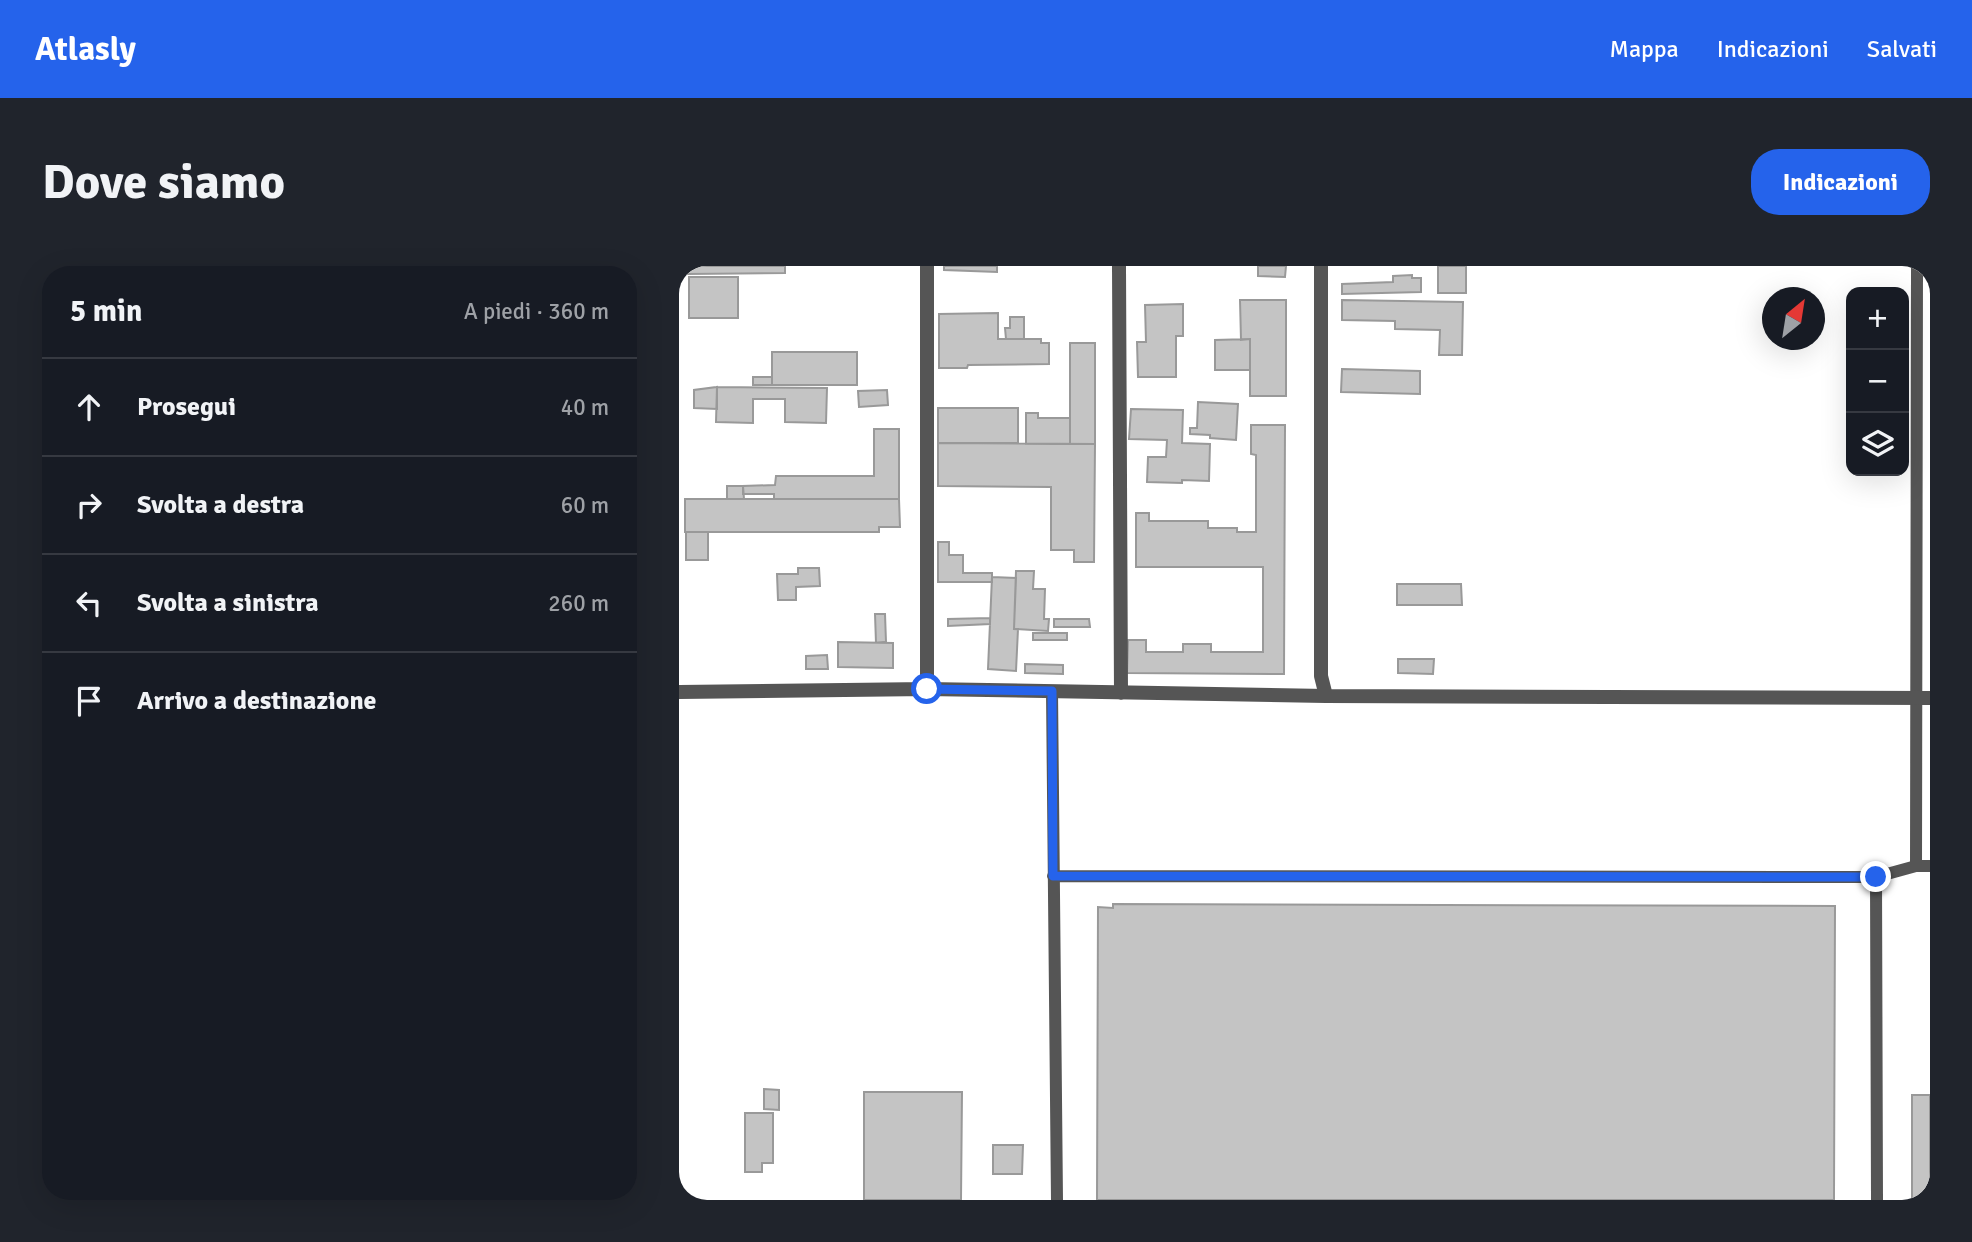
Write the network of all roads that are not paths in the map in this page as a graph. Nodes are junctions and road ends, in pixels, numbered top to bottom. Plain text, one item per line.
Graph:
1 (927, 266) edge
2 (1119, 266) edge
3 (1321, 266) edge
4 (1917, 266) edge
5 (927, 689) junction
6 (1052, 691) junction
7 (679, 692) edge
8 (1121, 692) junction
9 (1326, 696) junction
10 (1915, 698) junction
11 (1930, 698) edge
12 (1916, 866) junction
13 (1930, 866) edge
14 (1053, 876) junction
15 (1876, 877) junction
16 (1057, 1200) edge
17 (1877, 1200) edge

1 - 5 street
2 - 8 street
3 - 9 street
4 - 10 lane
5 - 6 street
5 - 7 street
6 - 8 street
6 - 14 lane
8 - 9 street
9 - 10 street
10 - 11 street
10 - 12 lane
12 - 13 lane
12 - 15 lane
14 - 15 lane
14 - 16 lane
15 - 17 lane

